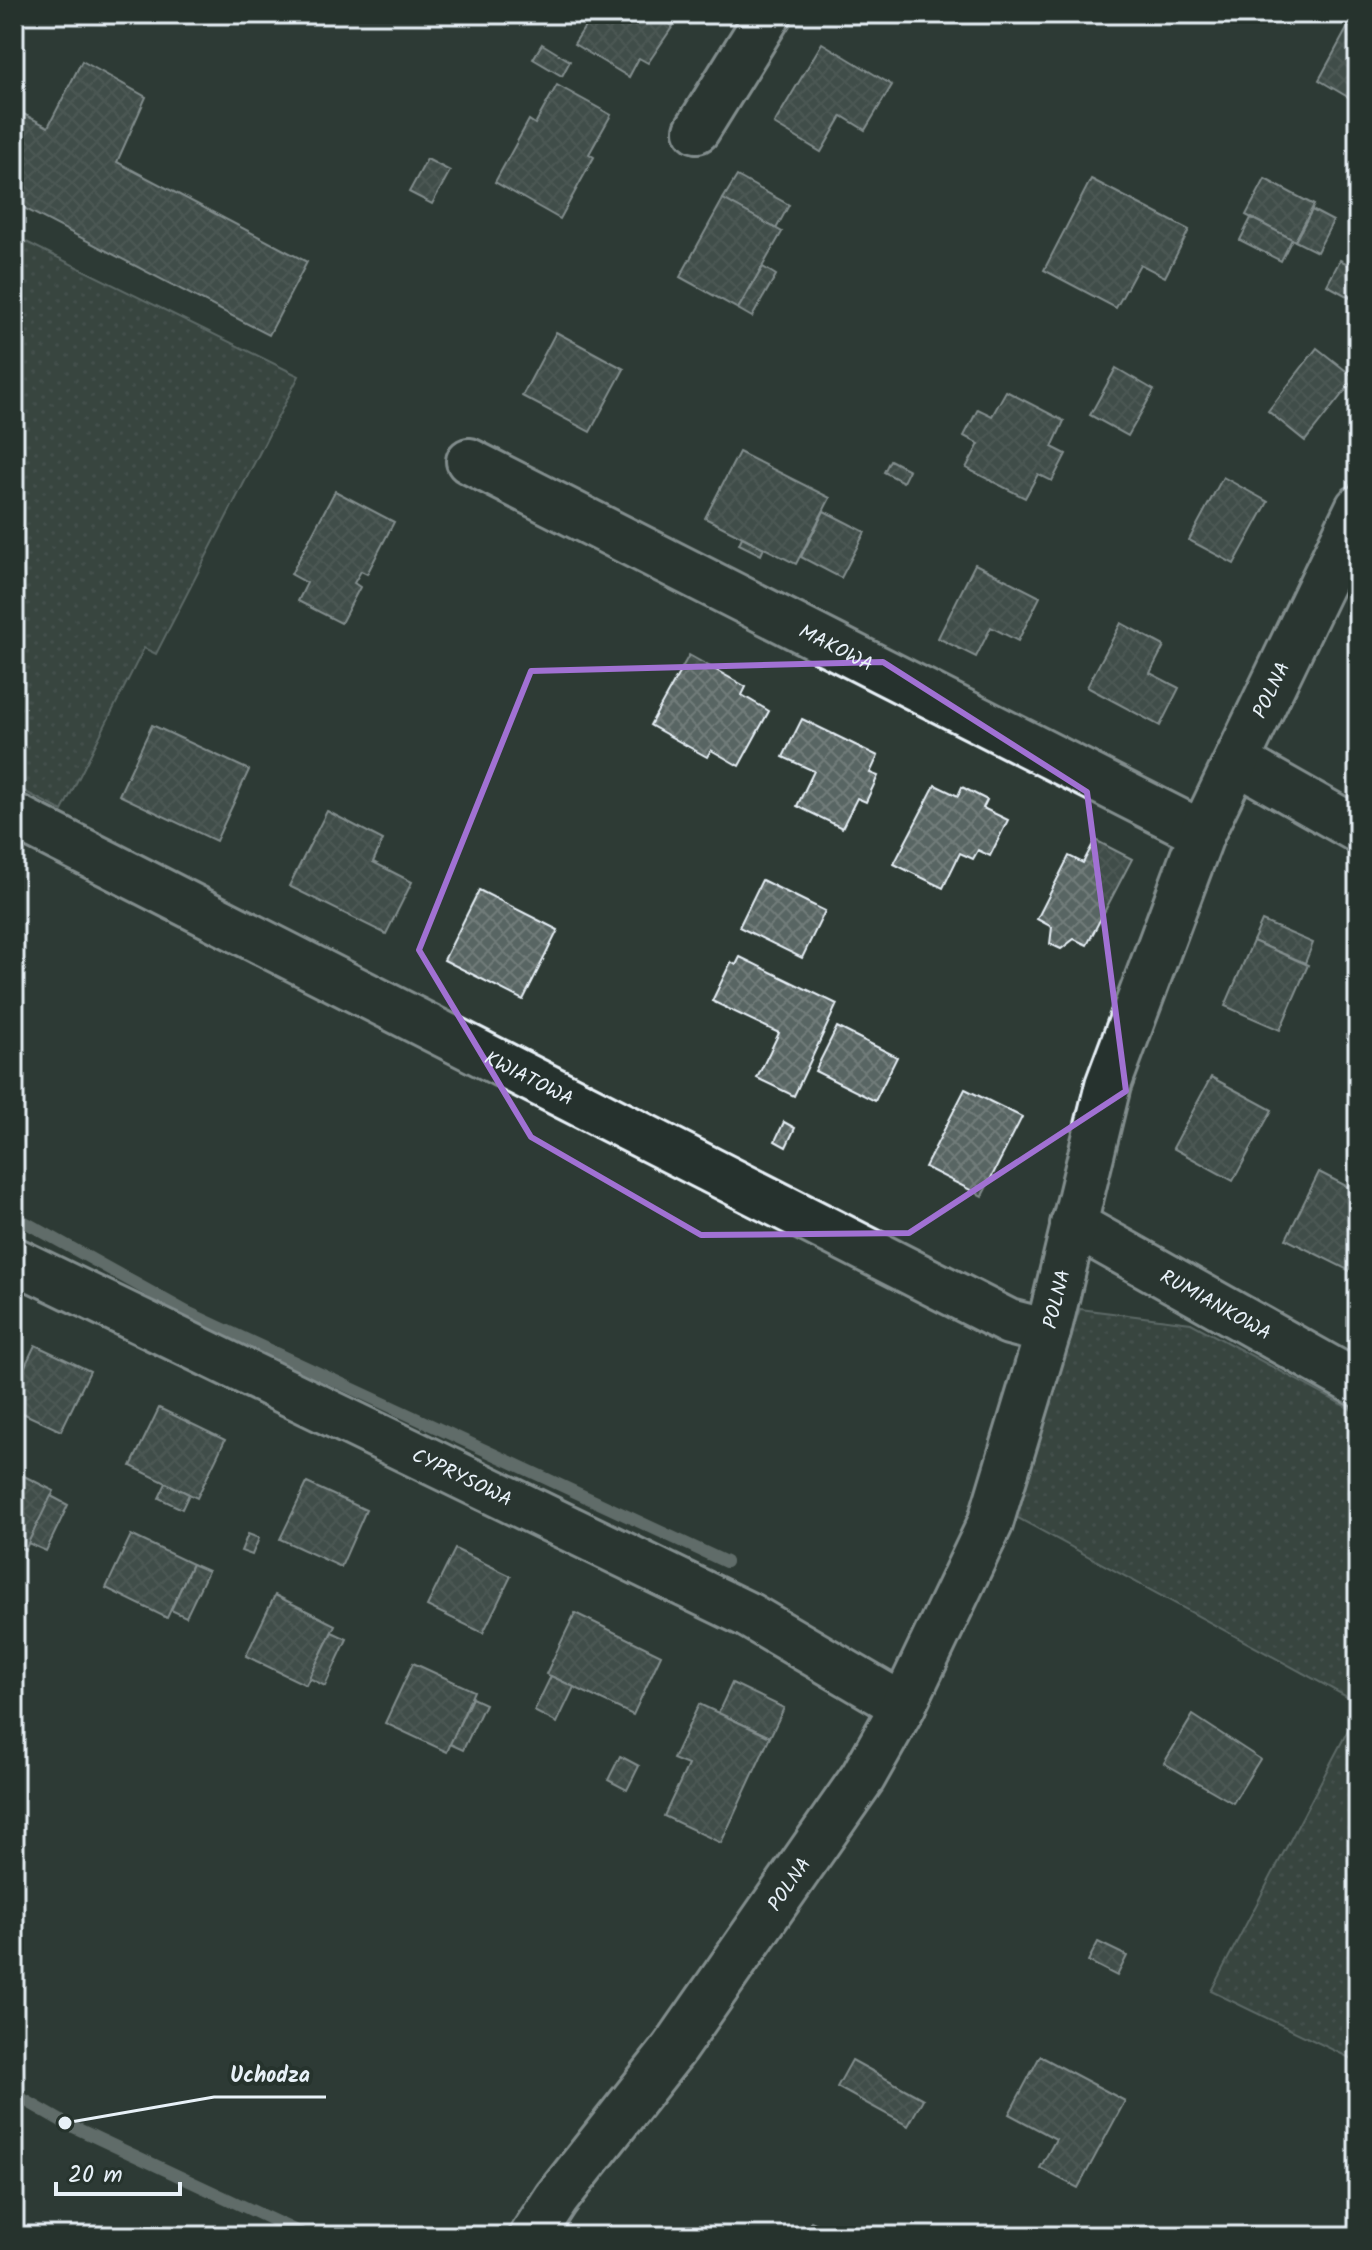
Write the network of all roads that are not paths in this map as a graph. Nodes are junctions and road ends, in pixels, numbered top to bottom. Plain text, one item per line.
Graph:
1 (769, 14) edge
2 (697, 130) dead end
3 (469, 461) dead end
4 (1358, 508) edge
5 (1238, 762) junction
6 (14, 816) edge
7 (1358, 830) edge
8 (1202, 833) junction
9 (1073, 1224) junction
10 (14, 1260) edge
11 (1048, 1332) junction
12 (1358, 1384) edge
13 (903, 1706) junction
14 (532, 2236) edge

1 - 2 street
3 - 8 street, MAKOWA
4 - 5 street, POLNA
5 - 7 street
5 - 8 street, POLNA
6 - 11 street, KWIATOWA
8 - 9 street, POLNA
9 - 11 street, POLNA
9 - 12 street, RUMIANKOWA
10 - 13 street, CYPRYSOWA
11 - 13 street, POLNA
13 - 14 street, POLNA

